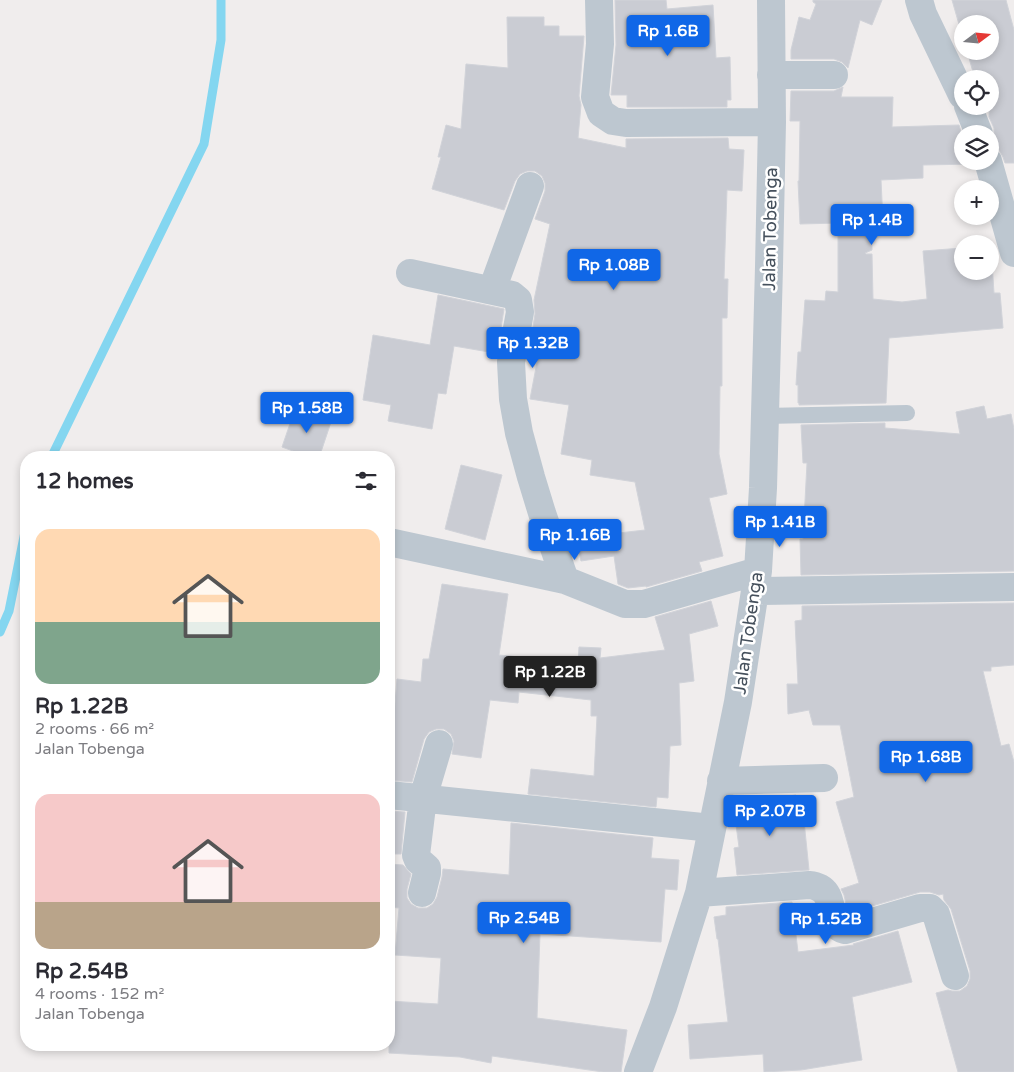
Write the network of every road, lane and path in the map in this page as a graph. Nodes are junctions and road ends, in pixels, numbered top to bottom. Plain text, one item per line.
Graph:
1 (599, 0) edge
2 (771, 0) edge
3 (919, 0) edge
4 (771, 75) junction
5 (834, 75) dead end
6 (954, 78) edge
7 (772, 122) junction
8 (991, 170) edge
9 (530, 186) dead end
10 (1014, 253) edge
11 (410, 273) dead end
12 (492, 290) junction
13 (907, 413) dead end
14 (765, 416) junction
15 (395, 543) edge
16 (565, 580) junction
17 (756, 581) junction
18 (1014, 587) edge
19 (439, 744) dead end
20 (824, 778) dead end
21 (721, 781) junction
22 (395, 796) edge
23 (423, 798) junction
24 (712, 828) junction
25 (422, 892) dead end
26 (699, 894) junction
27 (954, 976) dead end
28 (638, 1072) edge

1 - 7 street
2 - 4 street, Jalan Tobenga
3 - 6 street
4 - 5 street
4 - 7 street, Jalan Tobenga
7 - 14 street, Jalan Tobenga
8 - 10 street
9 - 12 street
11 - 12 street
12 - 16 street
13 - 14 lane
14 - 17 street, Jalan Tobenga
15 - 16 street
16 - 17 street
17 - 18 street
17 - 21 street, Jalan Tobenga
19 - 23 street
20 - 21 street
21 - 24 street, Jalan Tobenga
22 - 23 street
23 - 24 street
23 - 25 street
24 - 26 street, Jalan Tobenga
26 - 27 street
26 - 28 street, Jalan Tobenga

